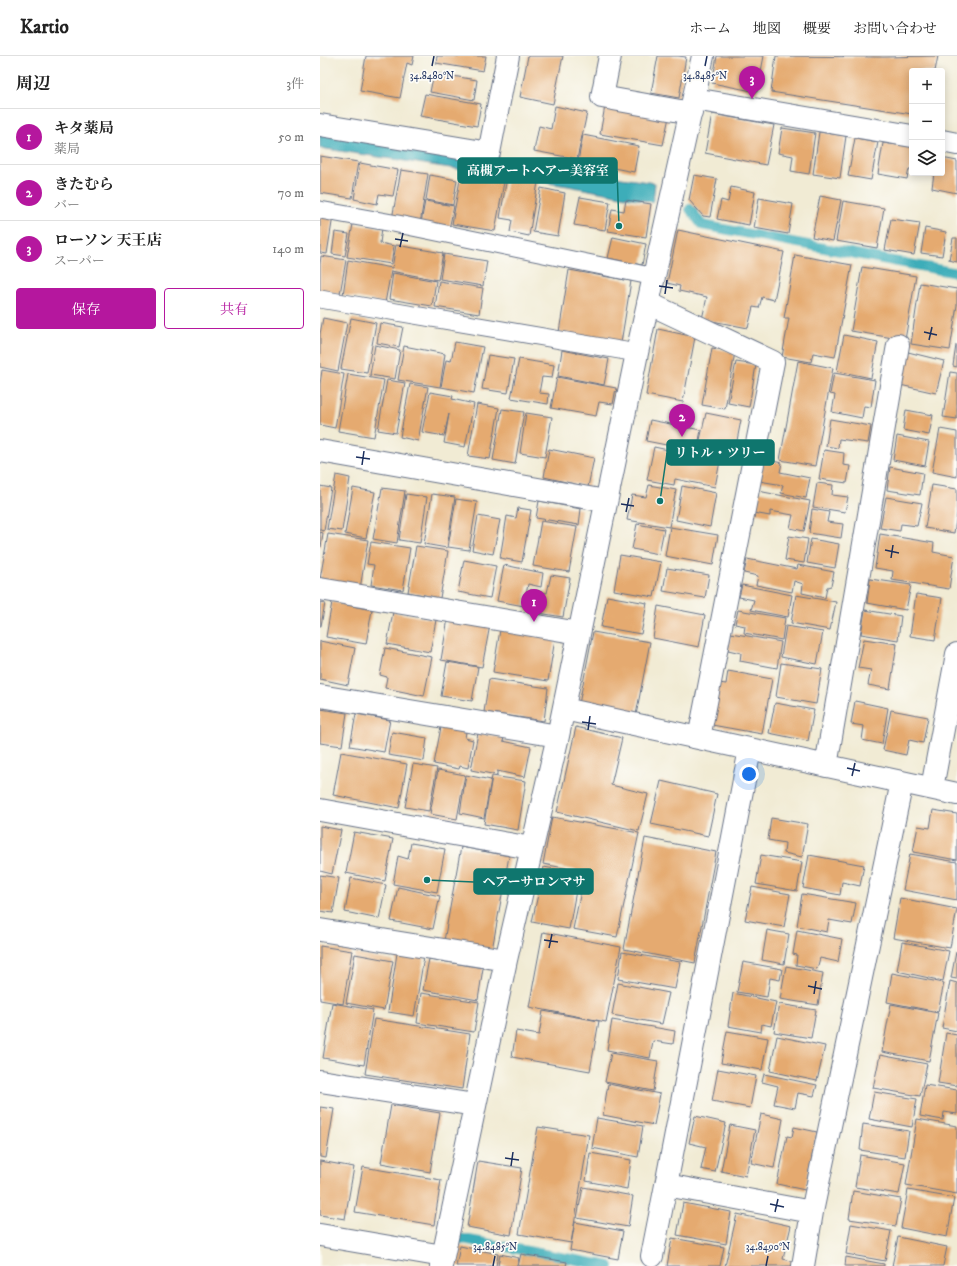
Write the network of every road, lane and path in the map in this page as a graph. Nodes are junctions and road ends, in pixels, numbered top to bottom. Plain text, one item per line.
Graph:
1 (508, 56) edge
2 (610, 56) edge
3 (704, 56) edge
4 (693, 106) junction
5 (320, 125) edge
6 (909, 136) edge
7 (945, 142) edge
8 (957, 144) edge
9 (320, 210) edge
10 (655, 277) junction
11 (320, 300) edge
12 (648, 303) junction
13 (898, 345) dead end
14 (638, 353) junction
15 (320, 451) edge
16 (606, 502) junction
17 (320, 589) edge
18 (579, 632) junction
19 (957, 654) edge
20 (320, 696) edge
21 (564, 709) junction
22 (558, 736) junction
23 (699, 738) junction
24 (750, 749) junction
25 (826, 766) junction
26 (902, 782) junction
27 (932, 788) junction
28 (957, 794) edge
29 (320, 810) edge
30 (531, 848) junction
31 (320, 930) edge
32 (506, 960) junction
33 (320, 1081) edge
34 (475, 1105) junction
35 (666, 1185) junction
36 (812, 1212) junction
37 (320, 1235) edge
38 (652, 1256) dead end
39 (442, 1261) edge
40 (803, 1266) edge

1 - 5 street
2 - 4 street
3 - 4 street
4 - 6 street
4 - 10 street
7 - 8 street
9 - 10 lane
10 - 12 street
11 - 14 lane
12 - 14 street
12 - 23 street
13 - 25 street
14 - 16 street
15 - 16 street
16 - 18 street
17 - 18 street
18 - 21 street
19 - 27 street
20 - 22 street
21 - 22 street
21 - 23 street
22 - 30 street
23 - 24 street
24 - 25 street
24 - 35 street
25 - 26 street
26 - 27 street
26 - 36 street
27 - 28 street
29 - 30 street
30 - 32 street
31 - 32 street
32 - 34 street
33 - 34 street
34 - 39 street
35 - 36 street
35 - 38 street
36 - 40 street
37 - 39 street

